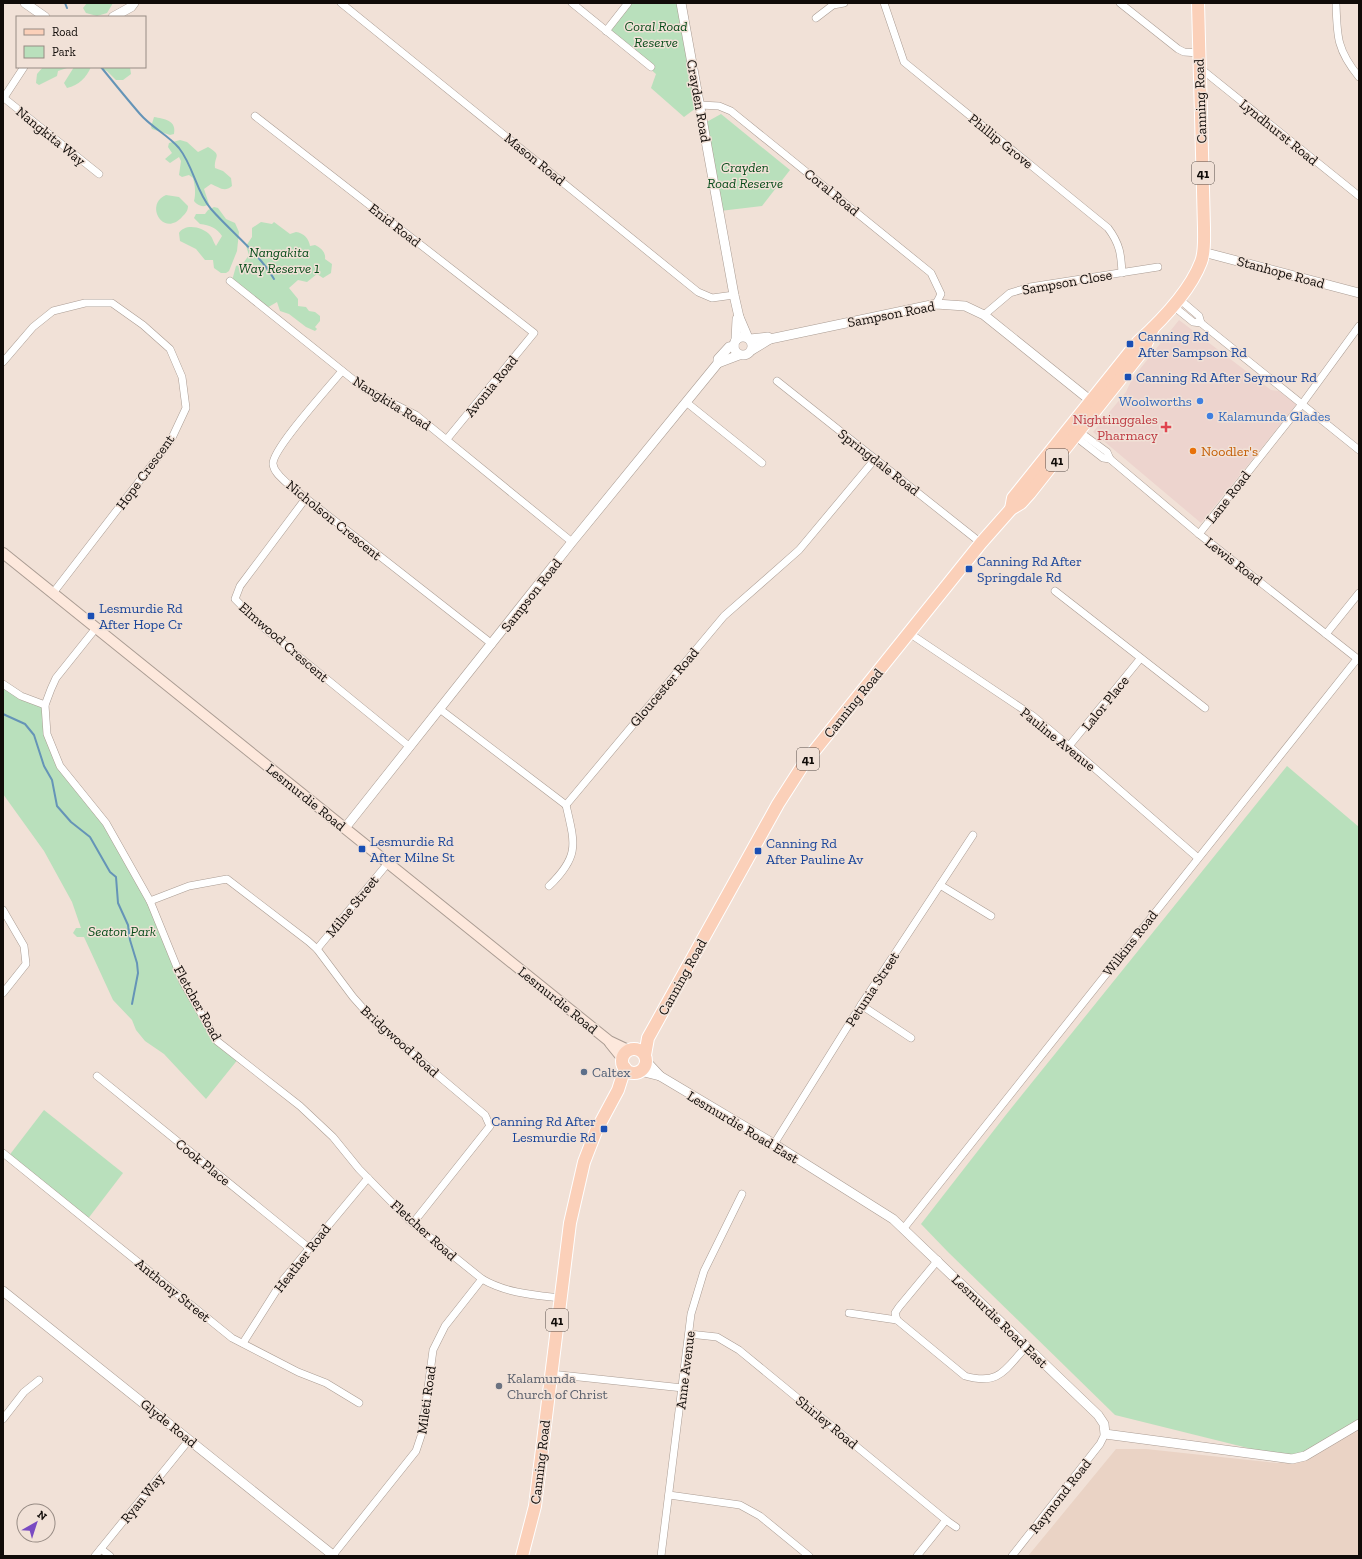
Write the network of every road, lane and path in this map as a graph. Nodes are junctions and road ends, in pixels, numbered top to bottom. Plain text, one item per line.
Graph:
1 (17, 3) edge
2 (25, 3) edge
3 (134, 3) edge
4 (341, 3) edge
5 (572, 3) edge
6 (628, 3) edge
7 (681, 3) edge
8 (844, 3) edge
9 (884, 3) edge
10 (1120, 3) edge
11 (1198, 3) edge
12 (1336, 3) edge
13 (38, 16) edge
14 (39, 16) edge
15 (116, 16) edge
16 (816, 18) dead end
17 (606, 30) junction
18 (1199, 53) junction
19 (651, 67) dead end
20 (23, 68) edge
21 (1199, 68) junction
22 (1359, 77) edge
23 (3, 98) edge
24 (700, 105) junction
25 (255, 116) dead end
26 (99, 174) dead end
27 (1359, 196) edge
28 (1203, 252) junction
29 (1158, 267) dead end
30 (1122, 273) junction
31 (230, 281) dead end
32 (1359, 293) edge
33 (734, 295) junction
34 (1175, 301) junction
35 (936, 304) junction
36 (984, 315) junction
37 (739, 317) junction
38 (1359, 326) edge
39 (534, 332) joint
40 (749, 339) junction
41 (770, 339) junction
42 (735, 343) junction
43 (752, 350) junction
44 (739, 355) junction
45 (3, 362) edge
46 (718, 363) junction
47 (342, 371) junction
48 (777, 381) dead end
49 (686, 402) junction
50 (1094, 404) junction
51 (1302, 404) junction
52 (1075, 432) junction
53 (447, 439) junction
54 (1359, 450) edge
55 (875, 459) junction
56 (762, 463) dead end
57 (306, 498) junction
58 (1199, 534) junction
59 (572, 542) junction
60 (981, 543) junction
61 (3, 553) edge
62 (1055, 592) dead end
63 (53, 593) junction
64 (1359, 593) edge
65 (96, 628) junction
66 (909, 633) junction
67 (1326, 634) junction
68 (492, 644) junction
69 (1140, 659) junction
70 (1358, 660) edge
71 (3, 684) edge
72 (45, 705) junction
73 (1205, 708) dead end
74 (441, 710) junction
75 (1069, 746) junction
76 (410, 747) junction
77 (566, 805) junction
78 (345, 828) junction
79 (973, 835) dead end
80 (1198, 858) junction
81 (388, 862) junction
82 (940, 885) junction
83 (549, 886) dead end
84 (150, 900) junction
85 (3, 910) edge
86 (991, 916) dead end
87 (317, 949) junction
88 (3, 993) edge
89 (862, 1005) junction
90 (911, 1038) dead end
91 (635, 1061) junction
92 (97, 1076) dead end
93 (774, 1144) junction
94 (3, 1153) edge
95 (368, 1178) junction
96 (742, 1194) dead end
97 (413, 1223) junction
98 (904, 1228) junction
99 (309, 1248) junction
100 (938, 1260) junction
101 (482, 1279) junction
102 (3, 1291) edge
103 (560, 1298) junction
104 (849, 1313) dead end
105 (897, 1320) junction
106 (689, 1334) junction
107 (243, 1343) junction
108 (1026, 1347) junction
109 (552, 1374) junction
110 (39, 1380) dead end
111 (683, 1388) junction
112 (359, 1403) dead end
113 (3, 1419) edge
114 (1359, 1424) edge
115 (1105, 1434) junction
116 (189, 1440) junction
117 (669, 1494) junction
118 (946, 1520) junction
119 (956, 1527) dead end
120 (102, 1549) junction
121 (95, 1556) edge
122 (110, 1556) edge
123 (334, 1556) edge
124 (522, 1556) edge
125 (661, 1556) edge
126 (809, 1556) edge
127 (917, 1556) edge
128 (1012, 1556) edge

1 - 13 street
2 - 14 street
3 - 15 street
4 - 33 street, Mason Road
5 - 17 street
6 - 17 street
7 - 24 street, Crayden Road
8 - 16 street
9 - 30 street, Phillip Grove
10 - 18 street
11 - 18 main road, Canning Road / 41
12 - 22 street
17 - 19 street
18 - 21 main road, Canning Road / 41
20 - 23 street
21 - 27 street, Lyndhurst Road
21 - 28 main road, Canning Road / 41
23 - 26 street, Nangkita Way
24 - 33 street, Crayden Road
24 - 35 street, Coral Road
25 - 39 street, Enid Road
28 - 32 street, Stanhope Road
28 - 34 main road, Canning Road / 41
29 - 30 street, Sampson Close
30 - 36 street, Sampson Close
31 - 47 street, Nangkita Road
33 - 37 street, Crayden Road
34 - 50 main road, Canning Road / 41
34 - 51 street
35 - 36 street, Sampson Road
35 - 41 street, Sampson Road
36 - 50 street, Sampson Road
37 - 40 street, Crayden Road
37 - 42 street, Crayden Road
38 - 51 street, Lane Road
39 - 53 street, Avonia Road
40 - 41 street, Sampson Road
40 - 42 street
40 - 43 street
41 - 43 street, Sampson Road
42 - 44 street
42 - 46 street, Sampson Road
43 - 44 street
44 - 46 street, Sampson Road
45 - 63 street, Hope Crescent
46 - 49 street, Sampson Road
47 - 53 street, Nangkita Road
47 - 57 street, Nicholson Crescent
48 - 55 street, Springdale Road
49 - 56 street
49 - 59 street, Sampson Road
50 - 52 main road, Canning Road / 41
51 - 54 street
51 - 58 street, Lane Road
52 - 58 street, Lewis Road
52 - 60 main road, Canning Road / 41
53 - 59 street, Nangkita Road
55 - 60 street, Springdale Road
55 - 77 street, Gloucester Road
57 - 68 street, Nicholson Crescent
57 - 76 street, Elmwood Crescent
58 - 67 street, Lewis Road
59 - 68 street, Sampson Road
60 - 66 main road, Canning Road / 41
61 - 63 main road, Lesmurdie Road
62 - 69 street
63 - 65 main road, Lesmurdie Road
64 - 67 street
65 - 72 street, Fletcher Road
65 - 78 main road, Lesmurdie Road
66 - 75 street, Pauline Avenue
66 - 91 main road, Canning Road / 41
67 - 70 street, Lewis Road
68 - 74 street, Sampson Road
69 - 73 street
69 - 75 street, Lalor Place
70 - 80 street, Wilkins Road
71 - 72 street
72 - 84 street, Fletcher Road
74 - 76 street, Sampson Road
74 - 77 street
75 - 80 street, Pauline Avenue
76 - 78 street, Sampson Road
77 - 83 street
78 - 81 main road, Lesmurdie Road
79 - 82 street, Petunia Street
80 - 98 street, Wilkins Road
81 - 87 street, Milne Street
81 - 91 main road, Lesmurdie Road
82 - 86 street
82 - 89 street, Petunia Street
84 - 87 street, Bridgwood Road
84 - 95 street, Fletcher Road
85 - 88 street
87 - 97 street, Bridgwood Road
89 - 90 street
89 - 93 street, Petunia Street
91 - 93 street, Lesmurdie Road East
91 - 103 main road, Canning Road / 41
92 - 99 street, Cook Place
93 - 98 street, Lesmurdie Road East
94 - 107 street, Anthony Street
95 - 97 street, Fletcher Road
95 - 99 street, Heather Road
96 - 106 street, Anne Avenue
97 - 101 street, Fletcher Road
98 - 100 street, Lesmurdie Road East
99 - 107 street, Heather Road
100 - 105 street
100 - 108 street, Lesmurdie Road East
101 - 103 street, Fletcher Road
101 - 123 street, Mileti Road
102 - 116 street, Glyde Road
103 - 109 main road, Canning Road / 41
104 - 105 street
105 - 108 street
106 - 111 street, Anne Avenue
106 - 118 street, Shirley Road
107 - 112 street, Anthony Street
108 - 115 street, Lesmurdie Road East
109 - 111 street
109 - 124 main road, Canning Road / 41
110 - 113 street
111 - 117 street, Anne Avenue
114 - 115 street
115 - 128 street, Raymond Road
116 - 120 street, Ryan Way
116 - 123 street, Glyde Road
117 - 125 street, Anne Avenue
117 - 126 street
118 - 119 street, Shirley Road
118 - 127 street
120 - 121 street, Ryan Way
120 - 122 street

